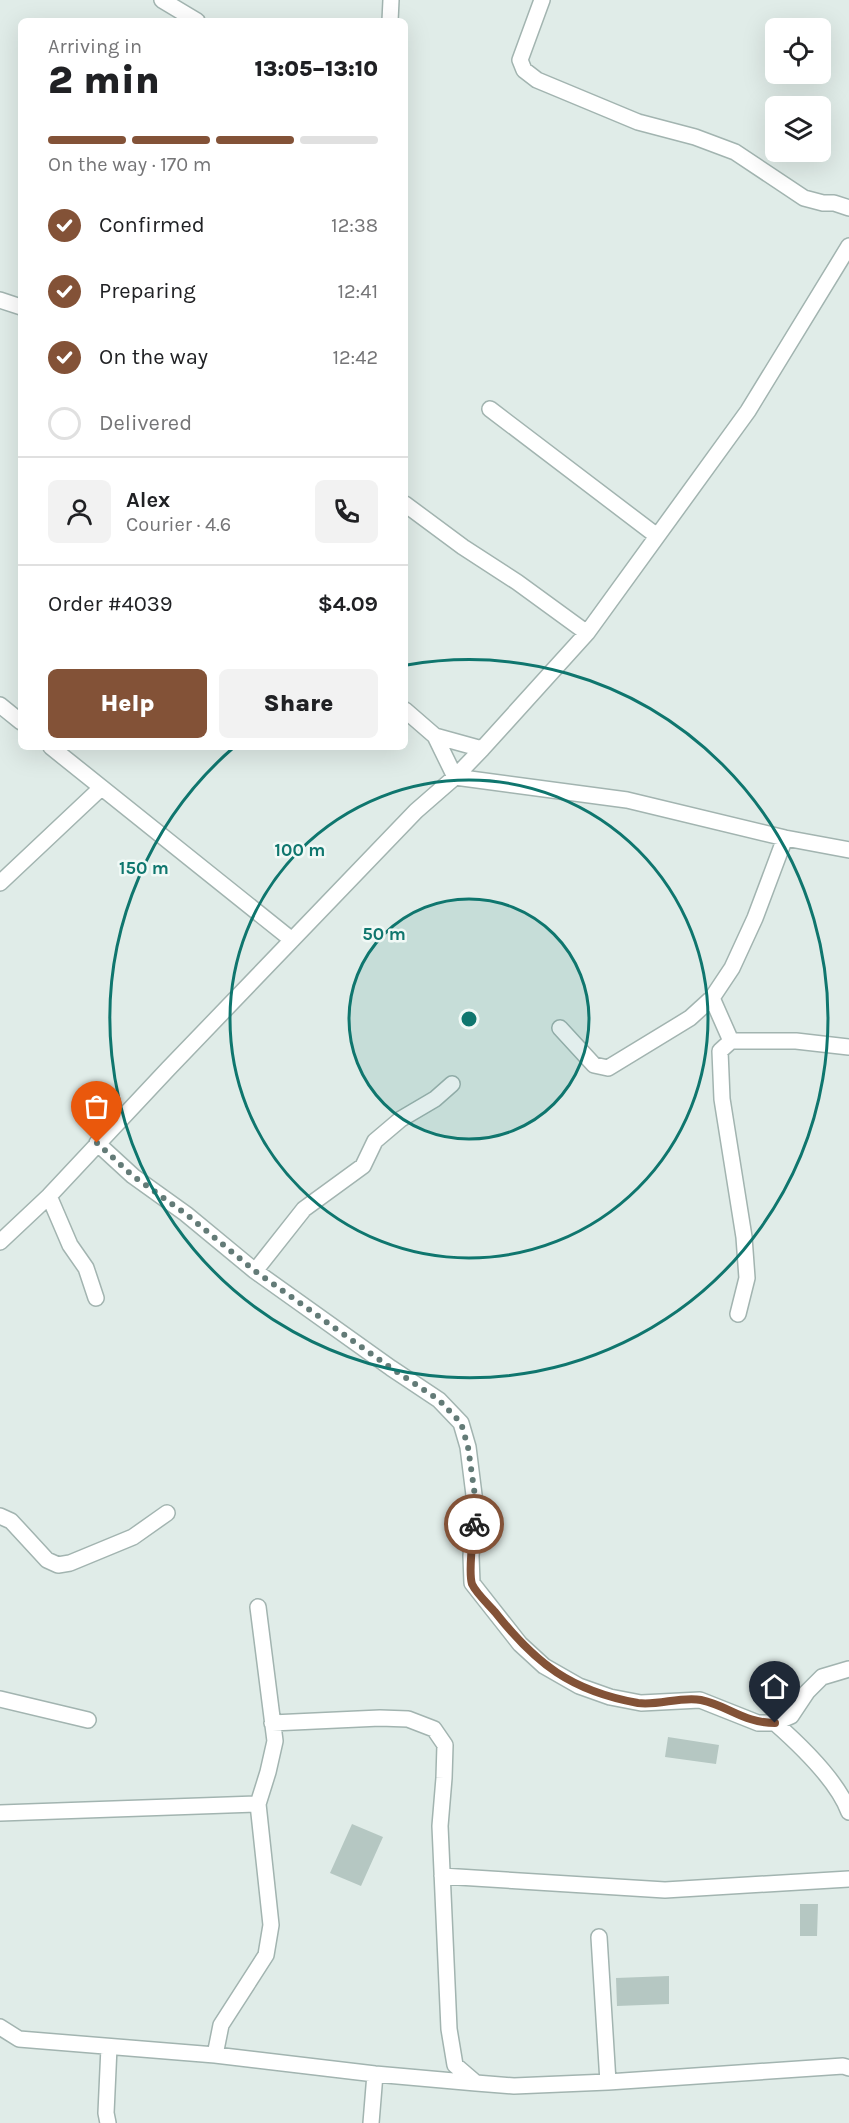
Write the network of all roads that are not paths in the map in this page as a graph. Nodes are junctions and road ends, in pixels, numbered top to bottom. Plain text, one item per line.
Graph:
1 (162, 0) edge
2 (391, 0) edge
3 (542, 0) edge
4 (192, 18) edge
5 (390, 18) edge
6 (849, 208) edge
7 (849, 246) edge
8 (0, 300) edge
9 (18, 306) edge
10 (490, 409) dead end
11 (408, 506) edge
12 (657, 536) junction
13 (586, 633) junction
14 (0, 705) edge
15 (408, 713) edge
16 (18, 720) edge
17 (435, 736) junction
18 (482, 749) junction
19 (55, 750) edge
20 (455, 777) junction
21 (101, 788) junction
22 (785, 838) junction
23 (849, 850) edge
24 (0, 883) edge
25 (292, 940) junction
26 (712, 998) junction
27 (560, 1028) dead end
28 (731, 1041) junction
29 (849, 1047) edge
30 (452, 1084) dead end
31 (97, 1143) junction
32 (49, 1196) junction
33 (0, 1242) edge
34 (255, 1271) junction
35 (96, 1299) dead end
36 (738, 1314) dead end
37 (167, 1513) dead end
38 (0, 1516) edge
39 (258, 1606) dead end
40 (849, 1669) edge
41 (0, 1699) edge
42 (88, 1720) dead end
43 (272, 1723) junction
44 (775, 1723) junction
45 (258, 1804) junction
46 (849, 1812) edge
47 (0, 1813) edge
48 (442, 1876) junction
49 (849, 1879) edge
50 (599, 1937) dead end
51 (0, 2027) edge
52 (109, 2047) junction
53 (215, 2055) junction
54 (847, 2067) edge
55 (375, 2074) junction
56 (608, 2082) junction
57 (476, 2083) junction
58 (108, 2123) edge
59 (371, 2123) edge

1 - 4 street
2 - 5 street
3 - 6 street
7 - 12 street
8 - 9 street
10 - 12 street
11 - 13 street
12 - 13 street
13 - 18 street
14 - 16 street
15 - 17 street
17 - 18 street
17 - 20 street
18 - 20 street
19 - 21 street
20 - 22 street
20 - 25 street
21 - 24 street
21 - 25 street
22 - 23 street
22 - 26 street
25 - 31 street
26 - 27 street
26 - 28 street
28 - 29 street
28 - 36 street
30 - 34 street
31 - 32 street
31 - 34 street
32 - 33 street
32 - 35 street
34 - 44 street
37 - 38 street
39 - 43 street
40 - 44 street
41 - 42 street
43 - 45 street
43 - 48 street
44 - 46 street
45 - 47 street
45 - 53 street
48 - 49 street
48 - 57 street
50 - 56 street
51 - 52 street
52 - 53 street
52 - 58 street
53 - 55 street
54 - 56 street
55 - 57 street
55 - 59 street
56 - 57 street

